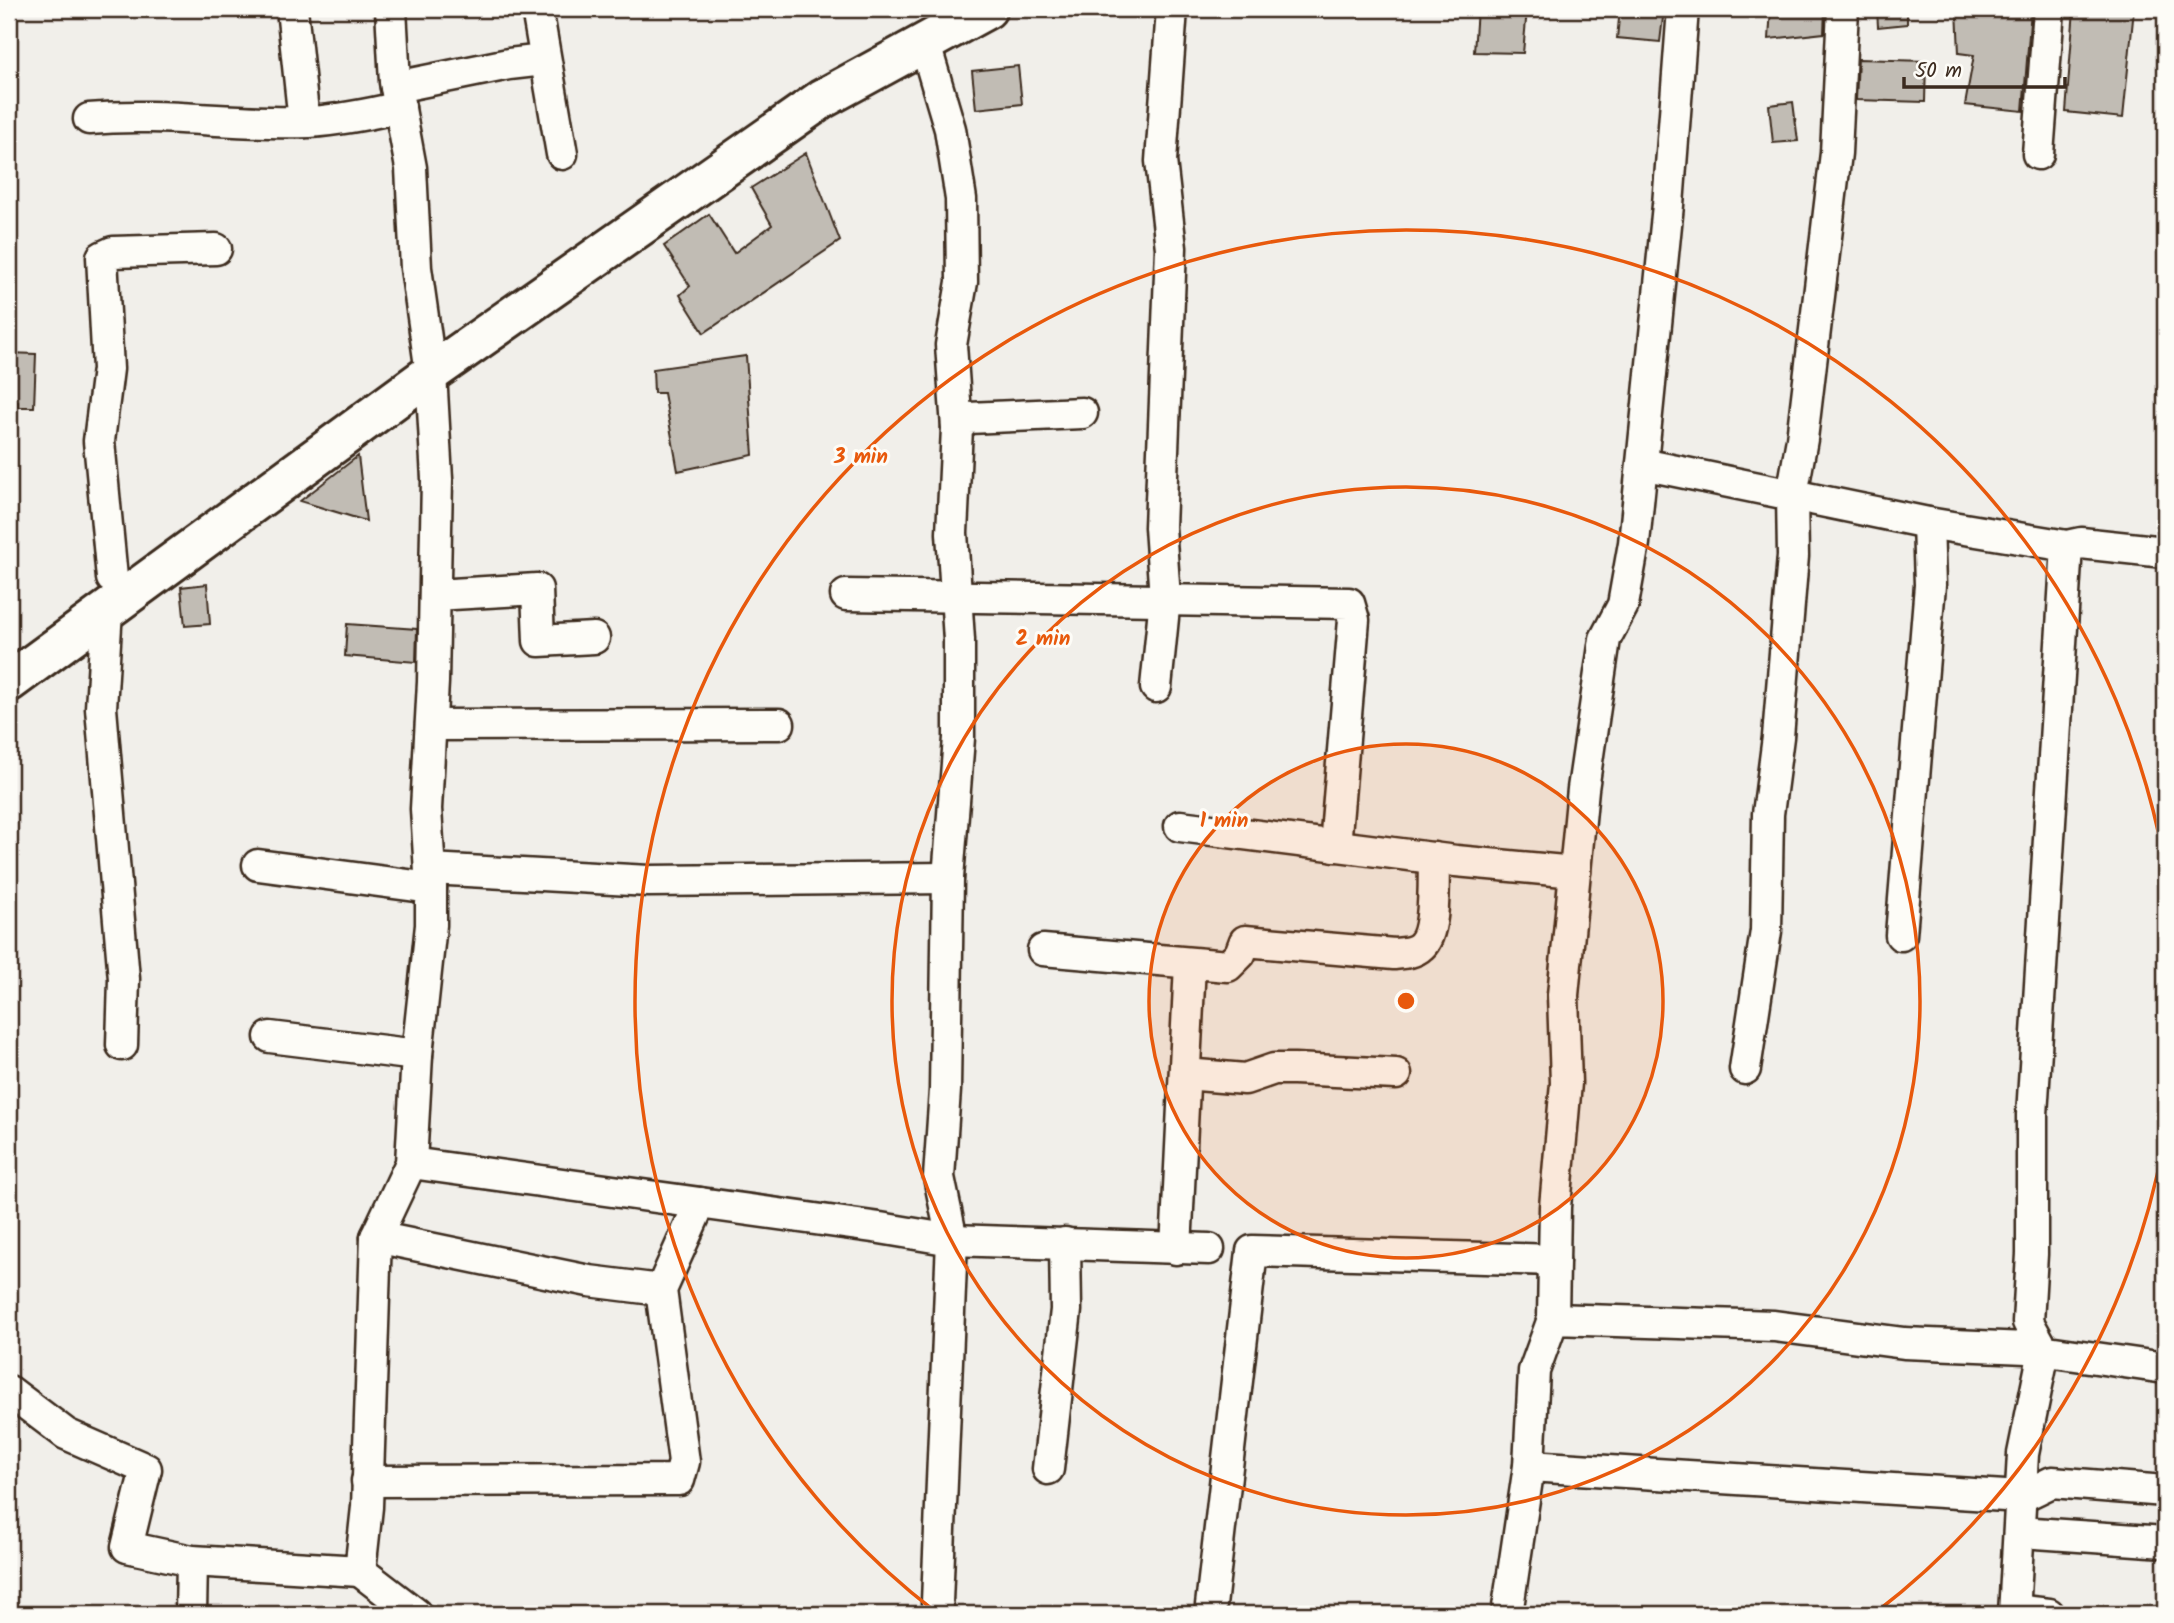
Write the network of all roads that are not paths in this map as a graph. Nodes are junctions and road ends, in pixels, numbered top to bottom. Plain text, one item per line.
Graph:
1 (292, 9) edge
2 (391, 9) edge
3 (537, 9) edge
4 (987, 9) edge
5 (1172, 9) edge
6 (1683, 9) edge
7 (1843, 9) edge
8 (2049, 9) edge
9 (930, 25) edge
10 (544, 60) junction
11 (398, 97) junction
12 (89, 119) dead end
13 (304, 122) junction
14 (2038, 154) dead end
15 (562, 155) dead end
16 (216, 248) dead end
17 (429, 363) junction
18 (1082, 413) dead end
19 (957, 428) junction
20 (1642, 464) junction
21 (1792, 495) junction
22 (1928, 523) junction
23 (2067, 546) junction
24 (2165, 552) edge
25 (110, 594) junction
26 (435, 595) junction
27 (846, 596) dead end
28 (1165, 598) junction
29 (956, 599) junction
30 (594, 638) dead end
31 (9, 652) edge
32 (9, 682) edge
33 (1156, 687) dead end
34 (779, 724) dead end
35 (431, 725) junction
36 (1180, 826) dead end
37 (1335, 846) junction
38 (1434, 858) junction
39 (258, 865) dead end
40 (1575, 872) junction
41 (430, 878) junction
42 (948, 878) junction
43 (1901, 935) dead end
44 (1043, 950) dead end
45 (1190, 964) junction
46 (270, 1037) dead end
47 (122, 1045) dead end
48 (417, 1055) junction
49 (1745, 1069) dead end
50 (1185, 1074) junction
51 (1396, 1074) dead end
52 (411, 1163) junction
53 (700, 1203) junction
54 (376, 1237) junction
55 (952, 1240) junction
56 (1065, 1243) junction
57 (1176, 1249) junction
58 (1209, 1249) dead end
59 (1554, 1260) junction
60 (661, 1290) junction
61 (1553, 1319) junction
62 (2044, 1351) junction
63 (2165, 1368) edge
64 (9, 1391) edge
65 (1529, 1466) junction
66 (1048, 1469) dead end
67 (367, 1481) junction
68 (2165, 1491) edge
69 (2021, 1497) junction
70 (2020, 1532) junction
71 (2165, 1542) edge
72 (192, 1561) junction
73 (360, 1571) junction
74 (2015, 1612) edge
75 (191, 1614) edge
76 (416, 1614) edge
77 (939, 1614) edge
78 (1210, 1614) edge
79 (1507, 1614) edge
80 (2049, 1614) edge

1 - 13 street
2 - 11 street
3 - 10 street
4 - 9 main road
5 - 28 street
6 - 20 street
7 - 21 street
8 - 14 street
9 - 17 main road
9 - 19 street
10 - 11 street
10 - 15 street
11 - 13 street
11 - 17 street
12 - 13 street
16 - 25 street
17 - 25 main road
17 - 26 street
18 - 19 street
19 - 29 street
20 - 21 street
20 - 40 street
21 - 22 street
21 - 49 street
22 - 23 street
22 - 43 street
23 - 24 street
23 - 62 street
25 - 31 main road
25 - 32 main road
25 - 47 street
26 - 30 street
26 - 35 street
27 - 29 street
28 - 29 street
28 - 33 street
28 - 37 street
29 - 42 street
34 - 35 street
35 - 41 street
36 - 37 street
37 - 38 street
38 - 40 street
38 - 45 street
39 - 41 street
40 - 59 street
41 - 42 street
41 - 48 street
42 - 55 street
44 - 45 street
45 - 50 street
46 - 48 street
48 - 52 street
50 - 51 street
50 - 57 street
52 - 53 street
52 - 54 street
53 - 55 street
53 - 60 street
54 - 60 street
54 - 67 street
55 - 56 street
55 - 77 street
56 - 57 street
56 - 66 street
57 - 58 street
59 - 61 street
59 - 78 street
60 - 67 street
61 - 62 street
61 - 65 street
62 - 63 street
62 - 69 street
64 - 72 street
65 - 69 street
65 - 79 street
67 - 73 street
68 - 69 street
69 - 70 street
70 - 71 street
70 - 74 street
72 - 73 street
72 - 75 street
73 - 76 street
74 - 80 street

